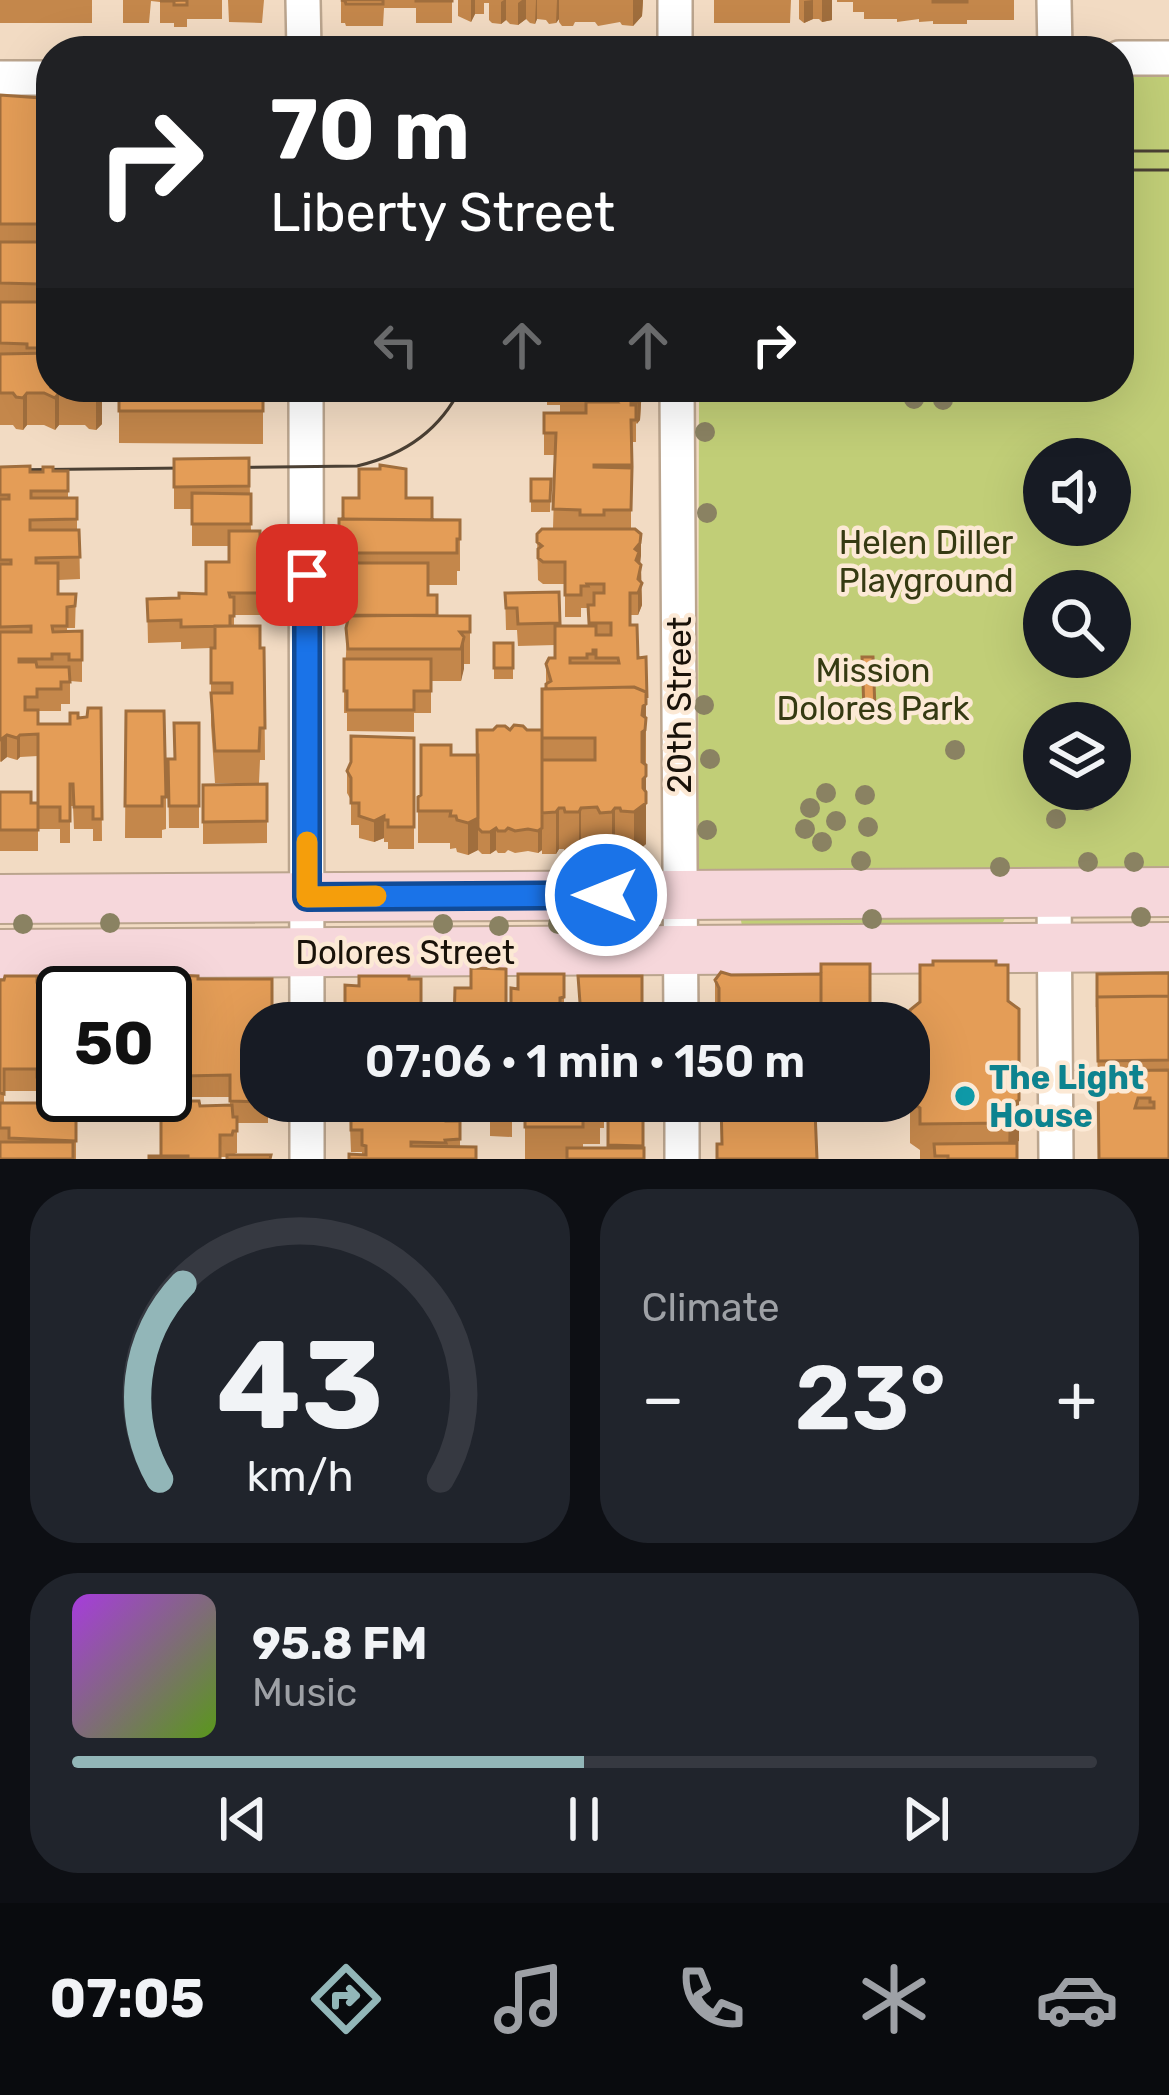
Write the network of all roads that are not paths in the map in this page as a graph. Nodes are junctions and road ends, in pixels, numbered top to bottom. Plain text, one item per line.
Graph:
1 (303, 0) edge
2 (675, 0) edge
3 (1054, 0) edge
4 (304, 36) edge
5 (675, 36) edge
6 (1055, 36) edge
7 (1134, 58) edge
8 (1169, 58) edge
9 (0, 78) edge
10 (36, 78) edge
11 (306, 402) edge
12 (677, 402) edge
13 (1054, 892) junction
14 (1169, 892) edge
15 (680, 894) junction
16 (307, 897) junction
17 (0, 899) edge
18 (1054, 947) junction
19 (1169, 947) edge
20 (681, 950) junction
21 (307, 952) junction
22 (0, 954) edge
23 (307, 1002) edge
24 (682, 1002) edge
25 (307, 1122) edge
26 (682, 1122) edge
27 (307, 1159) edge
28 (682, 1159) edge
29 (1056, 1159) edge

1 - 4 street
2 - 5 street
3 - 6 street
7 - 8 street
9 - 10 street
11 - 16 street
12 - 15 street, 20th Street
13 - 14 main road, Dolores Street
13 - 15 main road, Dolores Street
13 - 18 street
15 - 16 main road, Dolores Street
15 - 20 street, 20th Street
16 - 17 main road, Dolores Street
16 - 21 street
18 - 19 main road, Dolores Street
18 - 20 main road, Dolores Street
18 - 29 street
20 - 21 main road, Dolores Street
20 - 24 street, 20th Street
21 - 22 main road, Dolores Street
21 - 23 street
25 - 27 street
26 - 28 street

